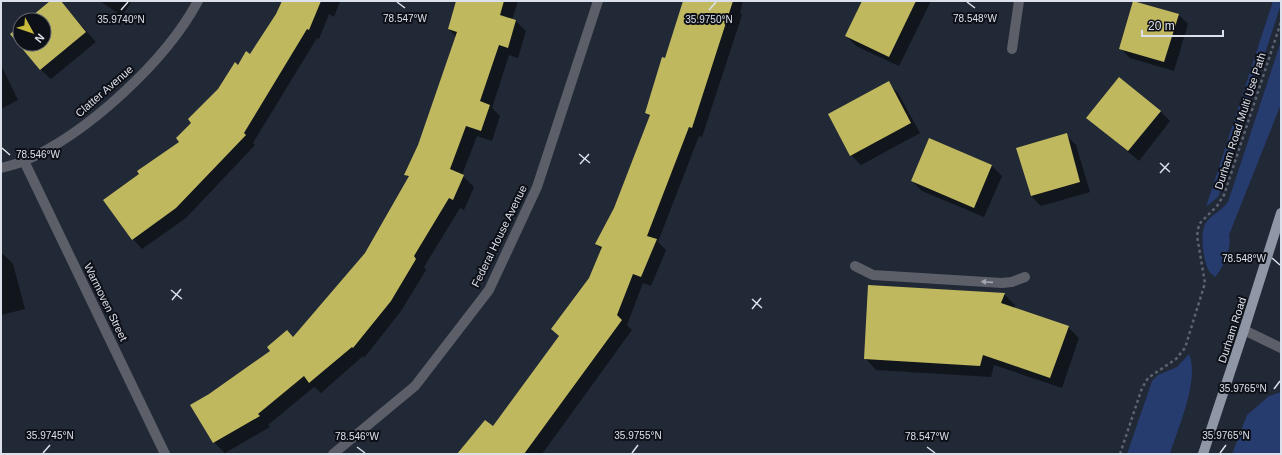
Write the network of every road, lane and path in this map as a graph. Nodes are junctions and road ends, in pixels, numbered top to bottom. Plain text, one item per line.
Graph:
1 (198, 1) edge
2 (598, 1) edge
3 (1019, 1) edge
4 (1281, 22) edge
5 (1012, 49) dead end
6 (24, 161) junction
7 (1, 168) edge
8 (1281, 213) edge
9 (855, 266) dead end
10 (1025, 277) dead end
11 (1244, 330) junction
12 (1281, 348) edge
13 (165, 454) edge
14 (333, 454) edge
15 (1120, 454) edge
16 (1203, 454) edge

1 - 6 street, Clatter Avenue
2 - 14 street, Federal House Avenue
3 - 5 street
4 - 15 path, Durham Road Multi Use Path
6 - 7 street, Clatter Avenue
6 - 13 street, Warmoven Street
8 - 11 main road, Durham Road
10 -> 9 street
11 - 12 street
11 - 16 main road, Durham Road

